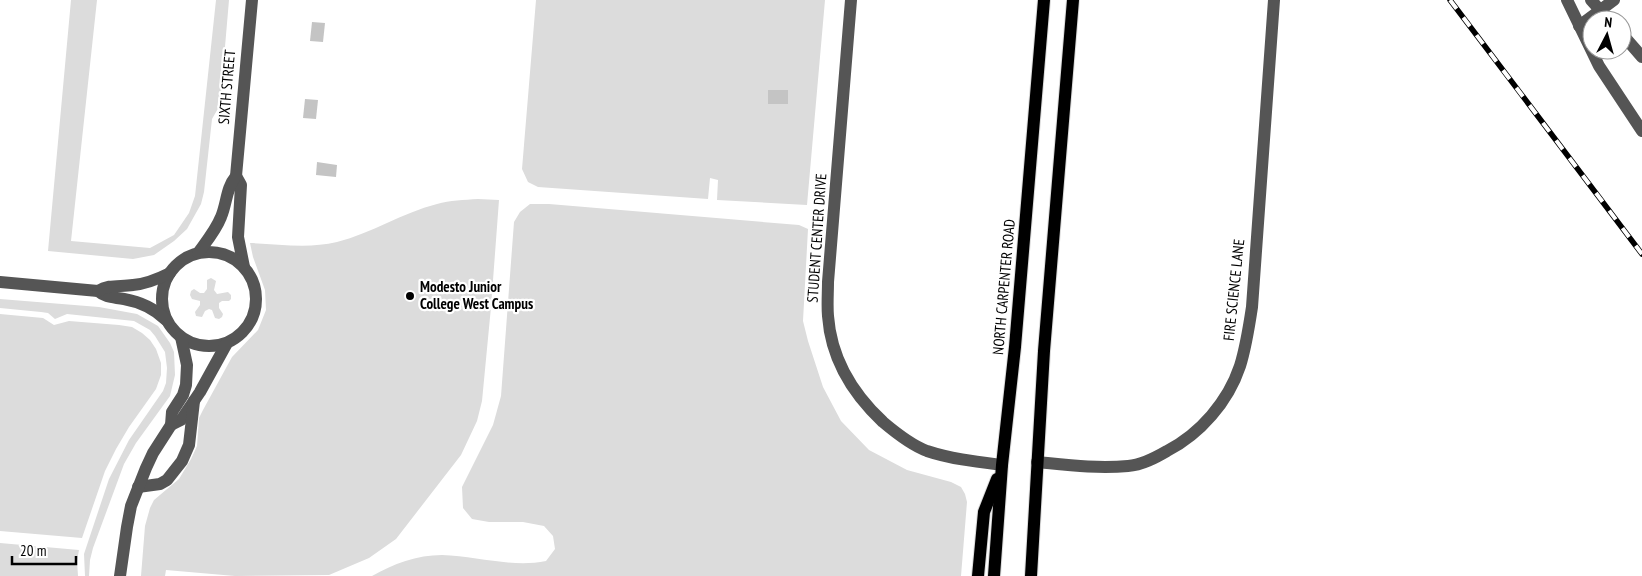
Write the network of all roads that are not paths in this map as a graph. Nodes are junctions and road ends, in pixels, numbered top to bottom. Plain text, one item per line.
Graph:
1 (252, 0) edge
2 (851, 0) edge
3 (1044, 0) edge
4 (1073, 0) edge
5 (1274, 0) edge
6 (1567, 0) edge
7 (1614, 0) edge
8 (1596, 5) edge
9 (1579, 26) junction
10 (1632, 46) edge
11 (1642, 57) edge
12 (1642, 131) edge
13 (236, 176) junction
14 (198, 253) junction
15 (244, 267) junction
16 (170, 273) junction
17 (0, 282) edge
18 (98, 291) junction
19 (168, 321) junction
20 (182, 337) junction
21 (227, 343) junction
22 (194, 401) junction
23 (171, 425) junction
24 (1037, 462) junction
25 (1002, 465) junction
26 (138, 487) junction
27 (120, 576) edge
28 (978, 576) edge
29 (994, 576) edge
30 (1031, 576) edge

1 - 13 street, SIXTH STREET
2 - 25 street, STUDENT CENTER DRIVE
3 - 25 main road, NORTH CARPENTER ROAD
4 - 24 main road
5 - 24 street, FIRE SCIENCE LANE
6 - 9 street
7 - 8 street
8 - 9 street
9 - 12 street
10 - 11 street
13 - 14 street, SIXTH STREET
13 - 15 street, SIXTH STREET
14 - 15 street
14 - 16 street
15 - 21 street
16 - 18 street
16 - 19 street
17 - 18 street
18 - 19 street
19 - 20 street
20 - 21 street
20 - 23 street
21 - 22 street
22 - 23 street
22 - 26 street
23 - 26 street
24 - 30 main road
25 - 28 main road
25 - 29 main road, NORTH CARPENTER ROAD
26 - 27 street

